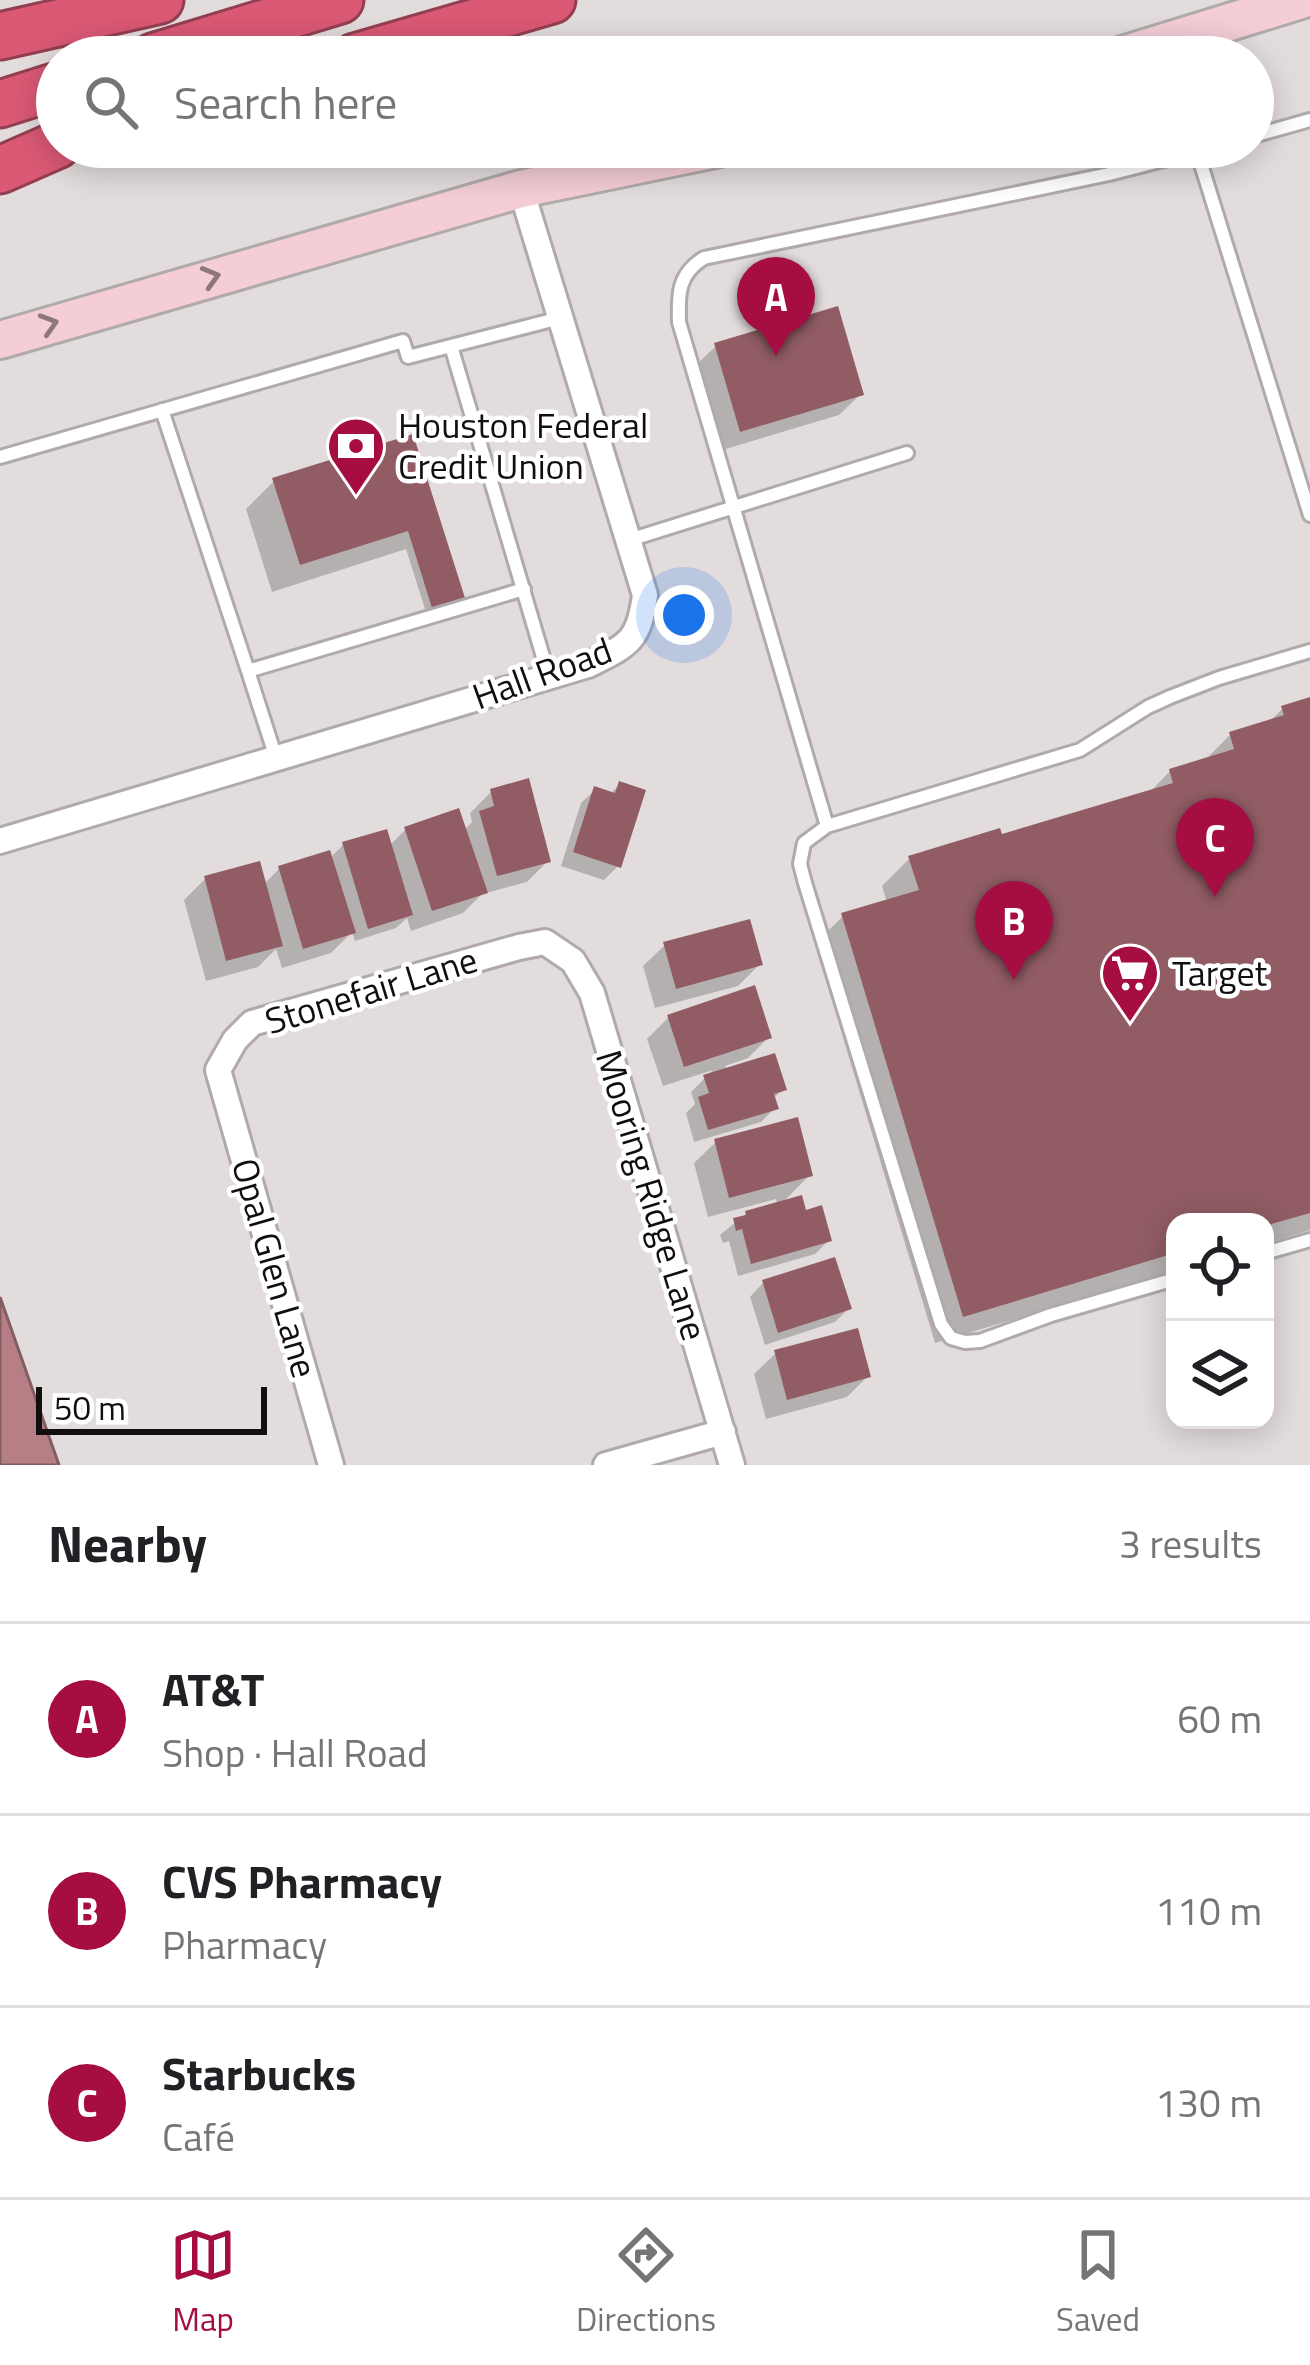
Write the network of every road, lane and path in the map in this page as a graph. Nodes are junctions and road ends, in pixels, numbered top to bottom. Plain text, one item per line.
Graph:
1 (160, 0) edge
2 (340, 0) edge
3 (552, 0) edge
4 (1301, 0) edge
5 (0, 36) edge
6 (222, 36) edge
7 (428, 36) edge
8 (1204, 36) edge
9 (36, 93) edge
10 (0, 104) edge
11 (1310, 120) edge
12 (1274, 130) edge
13 (36, 150) edge
14 (36, 154) edge
15 (0, 160) edge
16 (623, 168) edge
17 (1130, 168) edge
18 (1203, 168) edge
19 (0, 170) edge
20 (521, 189) junction
21 (561, 318) junction
22 (0, 340) edge
23 (452, 346) junction
24 (162, 410) junction
25 (907, 453) dead end
26 (0, 457) edge
27 (733, 507) junction
28 (1310, 515) edge
29 (629, 540) junction
30 (524, 589) junction
31 (1310, 651) edge
32 (248, 671) junction
33 (549, 676) junction
34 (276, 758) junction
35 (827, 826) junction
36 (0, 841) edge
37 (545, 942) joint
38 (218, 1070) joint
39 (1310, 1240) edge
40 (1274, 1250) edge
41 (1166, 1283) edge
42 (723, 1432) junction
43 (331, 1465) edge
44 (606, 1465) edge
45 (733, 1465) edge

1 - 5 highway
2 - 6 highway
3 - 7 highway
4 - 8 main road
9 - 10 highway
11 - 12 lane
13 - 15 highway
14 - 19 highway
16 - 20 main road
17 - 27 lane
18 - 28 lane
20 - 21 street, Hall Road
22 -> 20 main road
21 - 23 lane
21 - 29 street, Hall Road
23 - 24 lane
23 - 30 lane
24 - 26 lane
24 - 32 lane
25 - 27 lane
27 - 29 lane
27 - 35 lane
29 - 33 street, Hall Road
30 - 32 lane
30 - 33 lane
31 - 35 lane
32 - 34 lane
33 - 34 street, Hall Road
34 - 36 street, Hall Road
35 - 41 lane
37 - 38 street, Stonefair Lane
37 - 42 street, Mooring Ridge Lane
38 - 43 street, Opal Glen Lane
39 - 40 lane
42 - 44 street
42 - 45 street, Mooring Ridge Lane

